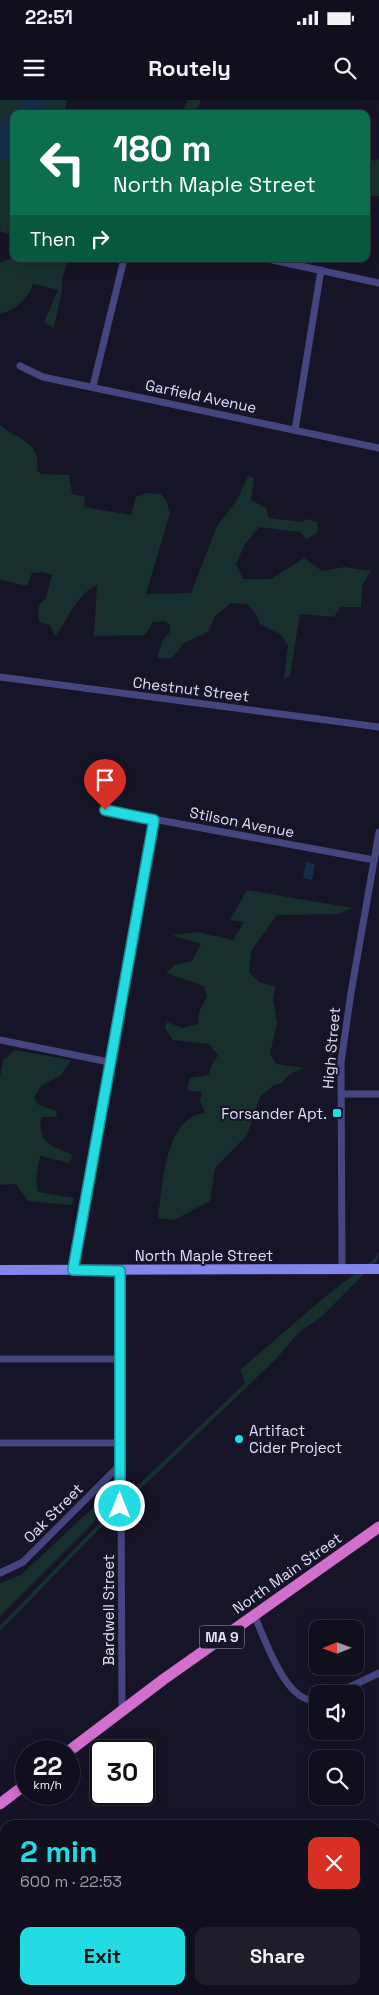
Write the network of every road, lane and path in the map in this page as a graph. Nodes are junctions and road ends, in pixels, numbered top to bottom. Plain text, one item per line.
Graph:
1 (123, 262) edge
2 (282, 262) edge
3 (321, 270) junction
4 (379, 283) edge
5 (20, 366) dead end
6 (93, 386) junction
7 (295, 430) junction
8 (379, 448) edge
9 (0, 677) edge
10 (379, 727) edge
11 (105, 810) dead end
12 (154, 820) junction
13 (379, 832) edge
14 (374, 860) junction
15 (0, 1040) edge
16 (109, 1062) junction
17 (341, 1094) junction
18 (379, 1094) edge
19 (379, 1269) edge
20 (0, 1270) edge
21 (73, 1270) junction
22 (342, 1270) junction
23 (120, 1271) junction
24 (0, 1359) edge
25 (120, 1359) junction
26 (121, 1443) junction
27 (0, 1444) edge
28 (120, 1465) junction
29 (379, 1527) edge
30 (0, 1573) edge
31 (254, 1615) junction
32 (379, 1673) edge
33 (354, 1685) edge
34 (309, 1699) edge
35 (122, 1710) junction
36 (80, 1742) edge
37 (15, 1792) edge
38 (0, 1804) edge

1 - 6 street
2 - 3 street
3 - 4 street
3 - 7 street
5 - 6 street, Garfield Avenue
6 - 7 street, Garfield Avenue
7 - 8 street, Garfield Avenue
9 - 10 street, Chestnut Street
11 - 12 street, Stilson Avenue
12 - 14 street, Stilson Avenue
12 - 16 street
13 - 14 street, High Street
14 - 17 street, High Street
15 - 16 street
16 - 21 street
17 - 18 street
17 - 22 street, High Street
19 - 22 main road, North Maple Street
20 - 21 main road, North Maple Street
21 - 23 main road, North Maple Street
22 - 23 main road, North Maple Street
23 - 25 street, Bardwell Street
24 - 25 street
25 - 26 street, Bardwell Street
26 - 27 street
26 - 28 street, Bardwell Street
28 - 30 street, Oak Street
28 - 35 street, Bardwell Street
29 - 31 highway, North Main Street / MA 9
31 - 34 street
31 - 35 highway, North Main Street / MA 9
32 - 33 street
35 - 36 highway, North Main Street / MA 9
37 - 38 highway

